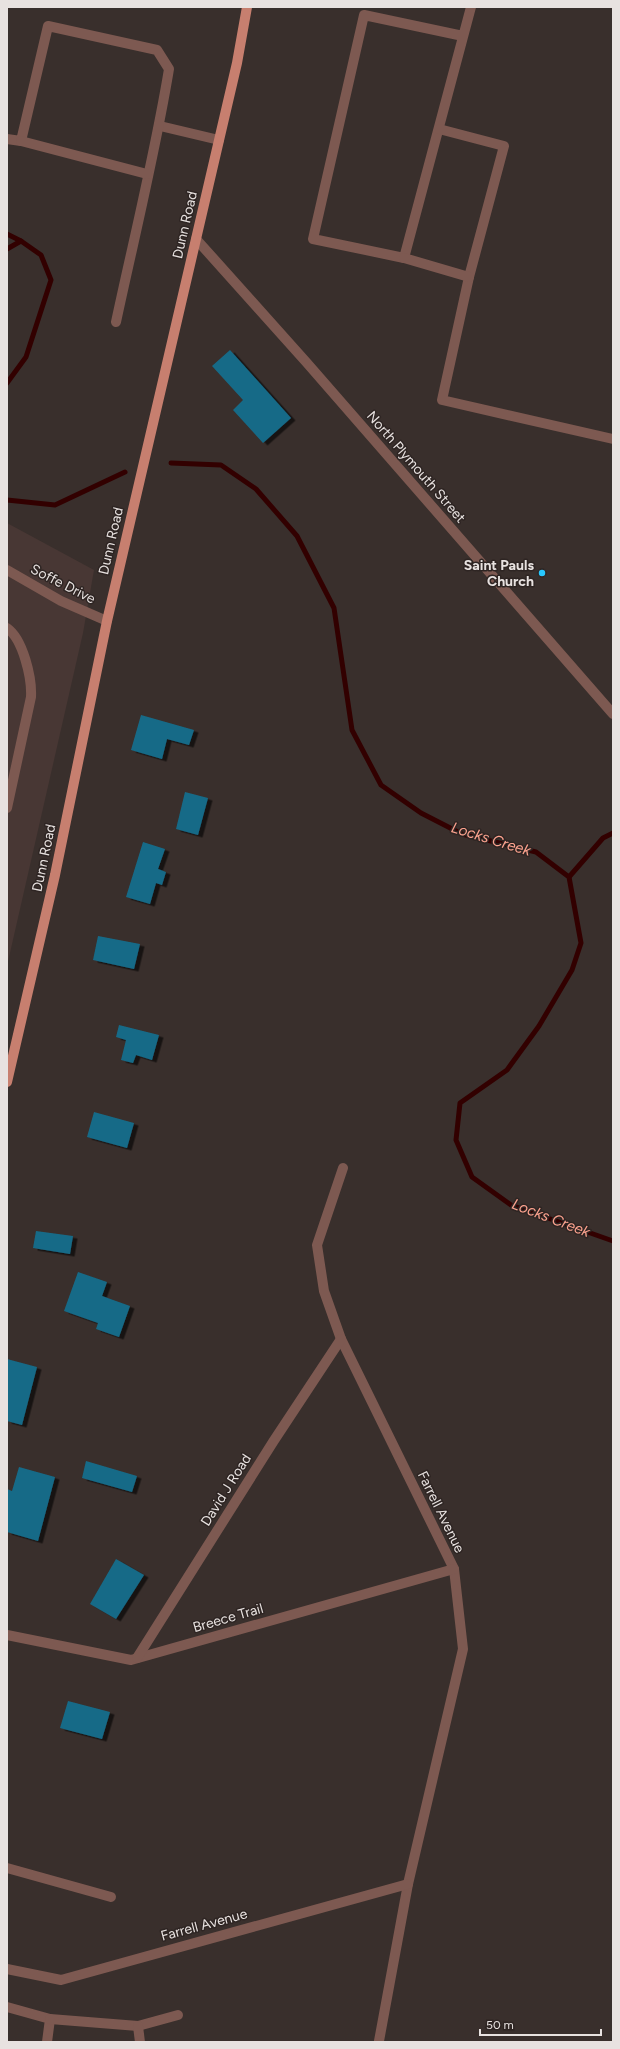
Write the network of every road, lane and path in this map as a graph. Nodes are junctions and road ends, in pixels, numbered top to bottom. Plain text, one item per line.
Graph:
1 (247, 7) edge
2 (471, 7) edge
3 (463, 36) junction
4 (160, 126) junction
5 (438, 129) junction
6 (7, 138) edge
7 (219, 140) junction
8 (21, 141) junction
9 (147, 174) junction
10 (196, 239) junction
11 (404, 258) junction
12 (469, 277) junction
13 (116, 322) dead end
14 (613, 439) edge
15 (7, 570) edge
16 (107, 621) junction
17 (7, 628) edge
18 (613, 714) edge
19 (7, 808) edge
20 (7, 1082) edge
21 (343, 1168) dead end
22 (341, 1339) junction
23 (454, 1569) junction
24 (7, 1635) edge
25 (137, 1658) junction
26 (7, 1868) edge
27 (408, 1884) junction
28 (112, 1897) dead end
29 (7, 1969) edge
30 (7, 2007) edge
31 (178, 2014) dead end
32 (50, 2020) junction
33 (138, 2026) junction
34 (47, 2042) edge
35 (140, 2042) edge
36 (379, 2042) edge

1 - 7 main road, Dunn Road
2 - 3 street
3 - 5 street
3 - 11 street
4 - 7 street
4 - 8 street
4 - 9 street
5 - 11 street
5 - 12 street
6 - 8 street
7 - 10 main road, Dunn Road
8 - 9 street
9 - 13 street
10 - 16 main road, Dunn Road
10 - 18 street, North Plymouth Street
11 - 12 street
12 - 14 street
15 - 16 street, Soffe Drive
16 - 20 main road, Dunn Road
17 - 19 street
21 - 22 street, Farrell Avenue
22 - 23 street, Farrell Avenue
22 - 25 street, David J Road
23 - 25 street, Breece Trail
23 - 27 street, Farrell Avenue
24 - 25 street, Breece Trail
26 - 28 street
27 - 29 street, Farrell Avenue
27 - 36 street, Farrell Avenue
30 - 32 street
31 - 33 street
32 - 33 street
32 - 34 street
33 - 35 street

